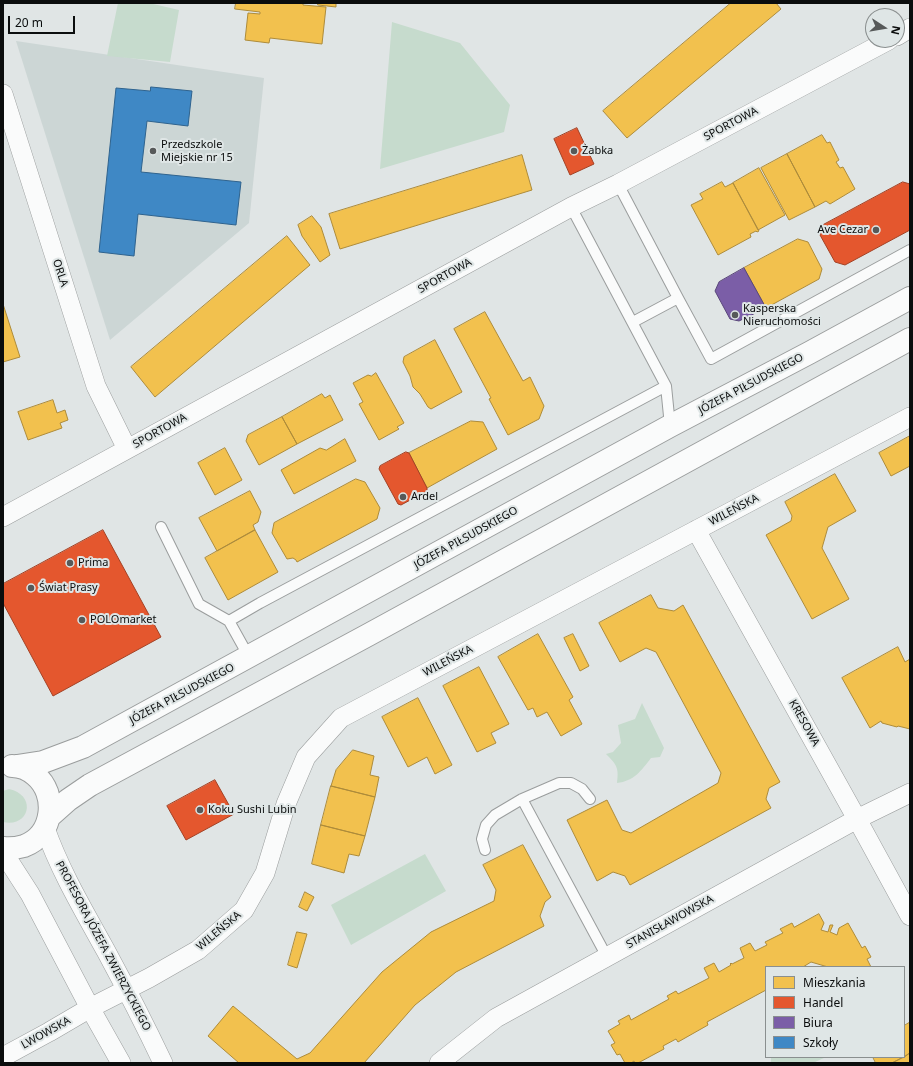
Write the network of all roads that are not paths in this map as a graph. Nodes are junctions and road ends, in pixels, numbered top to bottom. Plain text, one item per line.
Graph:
1 (874, 48) edge
2 (3, 94) edge
3 (618, 184) junction
4 (571, 207) junction
5 (910, 250) edge
6 (678, 298) junction
7 (910, 298) edge
8 (633, 322) junction
9 (910, 339) edge
10 (666, 386) junction
11 (910, 417) edge
12 (670, 426) junction
13 (127, 449) junction
14 (3, 517) edge
15 (161, 527) dead end
16 (696, 530) junction
17 (229, 622) junction
18 (249, 657) junction
19 (7, 765) edge
20 (910, 793) edge
21 (522, 798) junction
22 (590, 799) dead end
23 (857, 819) junction
24 (47, 822) junction
25 (3, 848) edge
26 (485, 850) dead end
27 (3, 852) edge
28 (910, 916) edge
29 (607, 957) junction
30 (127, 989) junction
31 (90, 1008) junction
32 (3, 1057) edge
33 (121, 1063) edge
34 (164, 1063) edge
35 (439, 1063) edge

1 - 3 street, SPORTOWA
2 - 13 street, ORLA
3 - 4 street, SPORTOWA
3 - 6 lane
4 - 8 lane
4 - 13 street, SPORTOWA
5 - 6 lane
6 - 8 lane
7 - 12 street, JÓZEFA PIŁSUDSKIEGO
8 - 10 lane
9 - 24 street
10 - 12 lane
10 - 17 lane
11 - 16 street, WILEŃSKA
12 - 18 street, JÓZEFA PIŁSUDSKIEGO
13 - 14 street, SPORTOWA
15 - 17 lane
16 - 23 street, KRESOWA
16 - 30 street, WILEŃSKA
17 - 18 lane
18 - 19 street, JÓZEFA PIŁSUDSKIEGO
19 - 24 street
20 - 23 street, STANISŁAWOWSKA
21 - 22 lane
21 - 26 lane
21 - 29 lane
23 - 28 street, KRESOWA
23 - 29 street, STANISŁAWOWSKA
24 - 25 street
24 - 30 street, PROFESORA JÓZEFA ZWIERZYCKIEGO
27 - 31 street
29 - 35 street, STANISŁAWOWSKA
30 - 31 street, WILEŃSKA
30 - 34 street, PROFESORA JÓZEFA ZWIERZYCKIEGO
31 - 32 street, LWOWSKA
31 - 33 street

